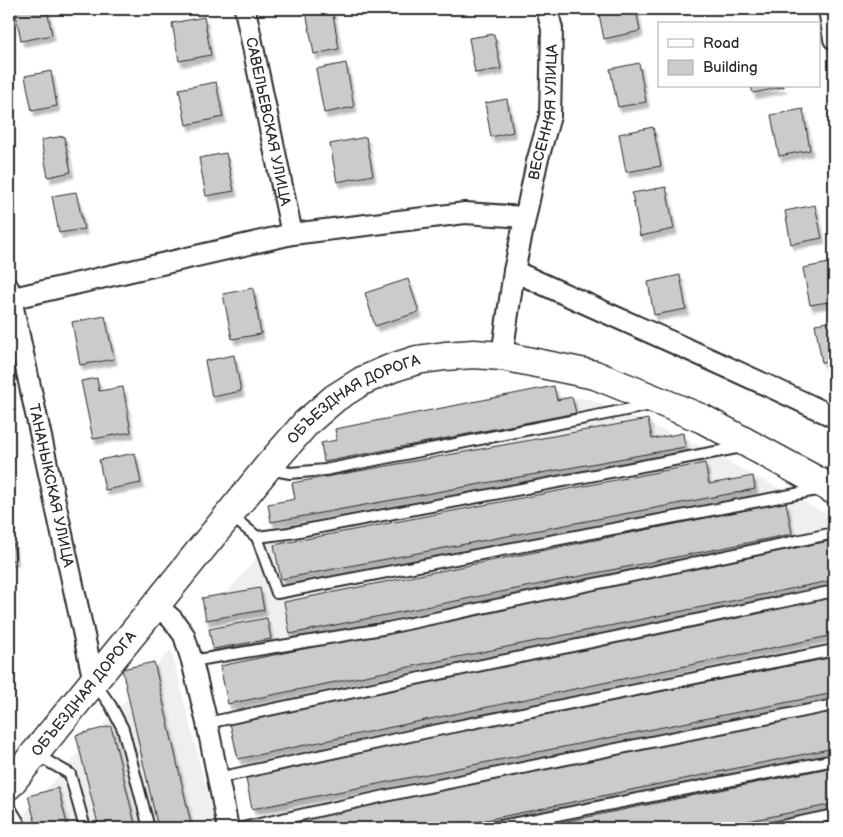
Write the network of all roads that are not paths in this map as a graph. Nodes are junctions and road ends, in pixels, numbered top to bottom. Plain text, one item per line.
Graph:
1 (245, 9) edge
2 (548, 9) edge
3 (829, 9) edge
4 (834, 39) edge
5 (525, 217) junction
6 (292, 234) junction
7 (514, 271) junction
8 (9, 295) edge
9 (502, 356) junction
10 (664, 403) junction
11 (834, 417) edge
12 (750, 446) junction
13 (266, 469) junction
14 (832, 489) edge
15 (229, 515) junction
16 (834, 533) edge
17 (257, 537) junction
18 (834, 591) edge
19 (156, 605) junction
20 (834, 650) edge
21 (192, 661) junction
22 (94, 682) junction
23 (834, 705) edge
24 (207, 723) junction
25 (35, 754) junction
26 (834, 760) edge
27 (218, 778) junction
28 (9, 785) edge
29 (9, 808) edge
30 (834, 815) edge
31 (22, 828) edge
32 (85, 828) edge
33 (148, 828) edge
34 (228, 828) edge
35 (242, 828) edge
36 (491, 828) edge
37 (772, 828) edge

1 - 6 street, САВЕЛЬЕВСКАЯ УЛИЦА
2 - 5 street, ВЕСЕННЯЯ УЛИЦА
3 - 4 street
5 - 6 street
5 - 7 street, ВЕСЕННЯЯ УЛИЦА
6 - 8 street
7 - 9 street, ВЕСЕННЯЯ УЛИЦА
7 - 11 street
8 - 22 street, ТАНАНЫКСКАЯ УЛИЦА
9 - 10 main road, ОБЪЕЗДНАЯ ДОРОГА
9 - 13 main road, ОБЪЕЗДНАЯ ДОРОГА
10 - 12 main road, ОБЪЕЗДНАЯ ДОРОГА
10 - 13 lane
12 - 14 main road, ОБЪЕЗДНАЯ ДОРОГА
12 - 17 lane
13 - 15 main road, ОБЪЕЗДНАЯ ДОРОГА
14 - 17 lane
15 - 17 lane
15 - 19 main road, ОБЪЕЗДНАЯ ДОРОГА
16 - 21 lane
18 - 24 lane
19 - 21 street
19 - 22 main road, ОБЪЕЗДНАЯ ДОРОГА
20 - 27 lane
21 - 24 street
22 - 25 main road, ОБЪЕЗДНАЯ ДОРОГА
22 - 33 lane
23 - 35 lane
24 - 27 street
25 - 28 main road, ОБЪЕЗДНАЯ ДОРОГА
25 - 32 lane
26 - 36 lane
27 - 34 street
29 - 31 lane
30 - 37 lane

